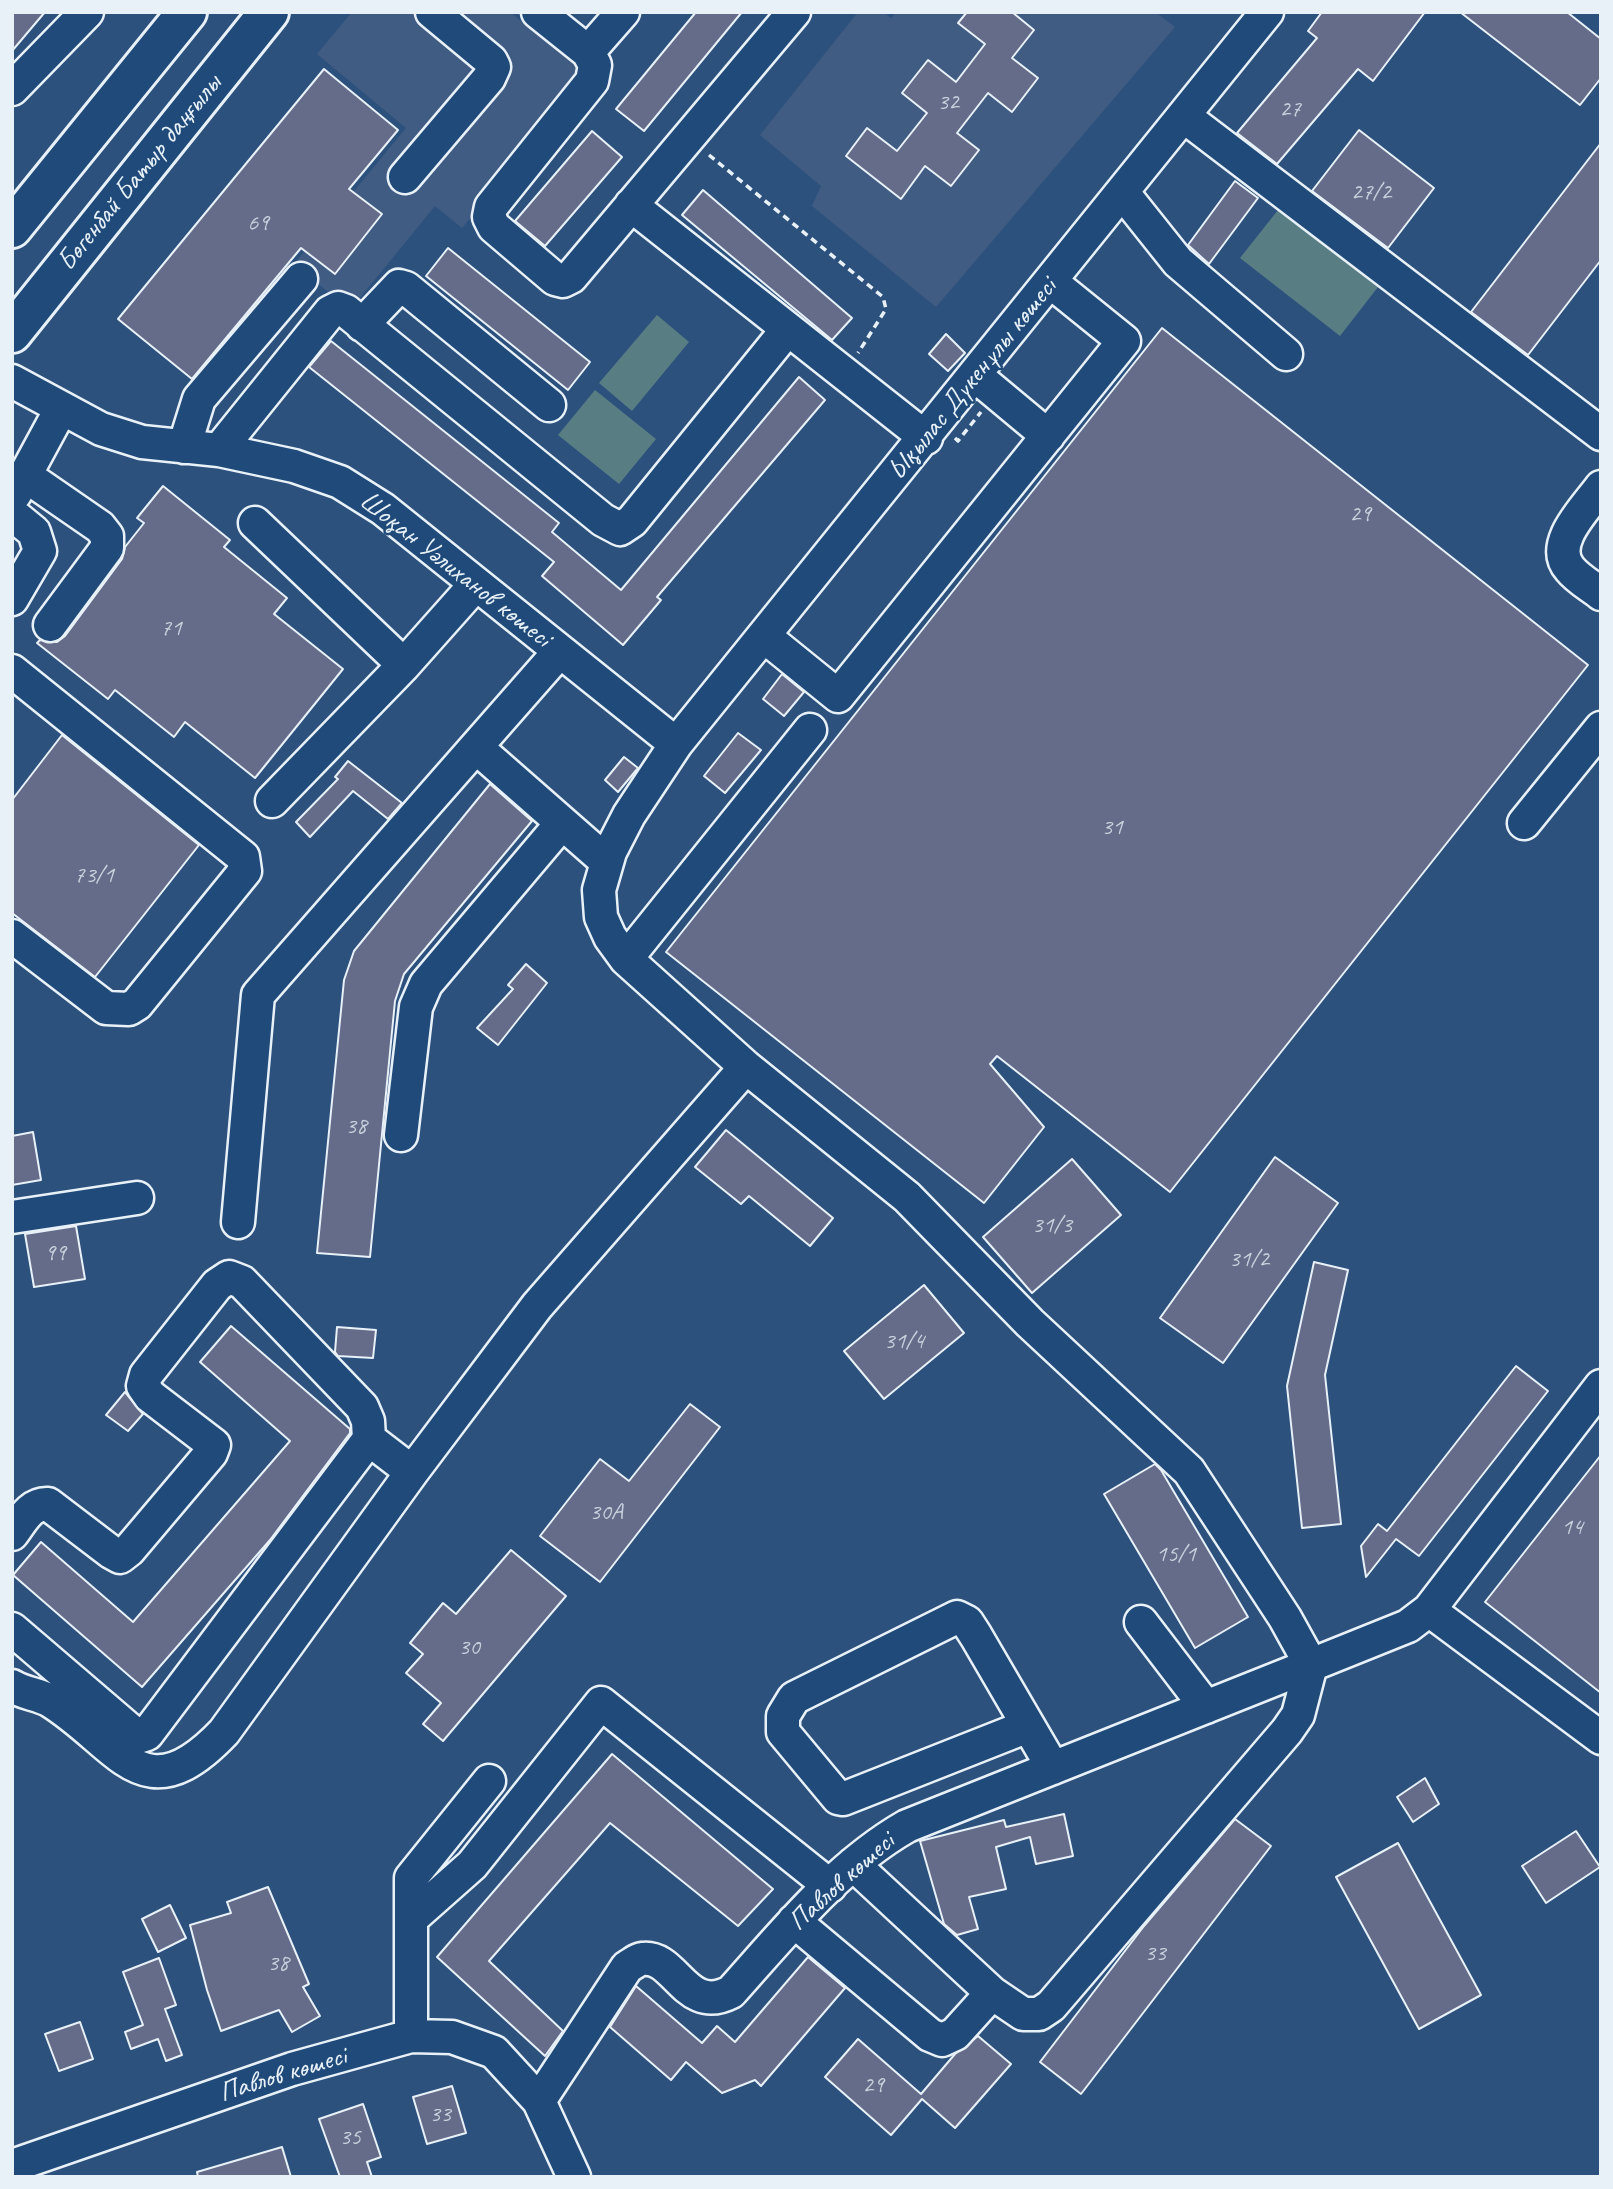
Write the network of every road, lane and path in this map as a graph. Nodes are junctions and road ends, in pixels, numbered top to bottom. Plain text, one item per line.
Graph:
1 (88, 12) edge
2 (187, 12) edge
3 (269, 12) edge
4 (432, 12) edge
5 (538, 12) edge
6 (623, 12) edge
7 (794, 12) edge
8 (1266, 12) edge
9 (588, 52) junction
10 (12, 89) edge
11 (1185, 117) junction
12 (688, 138) junction
13 (405, 177) dead end
14 (1123, 193) junction
15 (631, 205) junction
16 (12, 228) edge
17 (301, 279) dead end
18 (1051, 282) junction
19 (362, 325) junction
20 (787, 330) junction
21 (12, 333) edge
22 (1286, 354) dead end
23 (860, 360) dead end
24 (12, 381) edge
25 (986, 385) junction
26 (550, 405) dead end
27 (61, 409) junction
28 (932, 430) junction
29 (1601, 434) edge
30 (1048, 436) junction
31 (184, 447) junction
32 (219, 450) junction
33 (19, 487) edge
34 (1601, 487) edge
35 (12, 514) edge
36 (255, 523) dead end
37 (476, 584) junction
38 (1601, 594) edge
39 (12, 599) edge
40 (50, 625) dead end
41 (764, 636) junction
42 (560, 651) junction
43 (404, 665) junction
44 (17, 686) edge
45 (1601, 728) edge
46 (810, 730) dead end
47 (676, 744) junction
48 (477, 748) junction
49 (272, 801) dead end
50 (562, 822) junction
51 (1524, 823) dead end
52 (607, 862) junction
53 (12, 936) edge
54 (626, 959) junction
55 (746, 1067) junction
56 (401, 1135) dead end
57 (137, 1198) dead end
58 (12, 1217) edge
59 (238, 1222) dead end
60 (1601, 1386) edge
61 (369, 1439) junction
62 (412, 1472) junction
63 (12, 1534) edge
64 (1429, 1610) junction
65 (1141, 1622) dead end
66 (12, 1629) edge
67 (1311, 1665) junction
68 (12, 1686) edge
69 (1206, 1707) junction
70 (1028, 1726) junction
71 (1601, 1738) edge
72 (1053, 1768) junction
73 (489, 1781) dead end
74 (853, 1864) junction
75 (830, 1886) junction
76 (411, 1919) junction
77 (794, 1921) junction
78 (992, 1993) junction
79 (411, 2036) junction
80 (539, 2101) junction
81 (18, 2169) edge
82 (574, 2177) edge

1 - 10 street
2 - 16 main road
3 - 21 main road, Бөгенбай Батыр даңғылы
4 - 13 street
5 - 9 street
6 - 9 street
7 - 12 street
8 - 11 street, Ықылас Дүкенұлы көшесі
9 - 15 street
11 - 14 street, Ықылас Дүкенұлы көшесі
11 - 29 street
12 - 15 street
12 - 23 path
14 - 18 street, Ықылас Дүкенұлы көшесі
14 - 22 street
15 - 20 street
17 - 31 street
18 - 25 street, Ықылас Дүкенұлы көшесі
18 - 30 street
19 - 20 street
19 - 26 street
19 - 32 street
20 - 28 street
24 - 27 street, Шоқан Уәлиханов көшесі
25 - 28 street, Ықылас Дүкенұлы көшесі
25 - 28 path
25 - 30 street
27 - 31 street, Шоқан Уәлиханов көшесі
27 - 33 street
28 - 41 street, Ықылас Дүкенұлы көшесі
30 - 41 street
31 - 32 street, Шоқан Уәлиханов көшесі
32 - 37 street, Шоқан Уәлиханов көшесі
33 - 40 street
34 - 38 street
35 - 39 street
36 - 43 street
37 - 42 street, Шоқан Уәлиханов көшесі
37 - 43 street
41 - 47 street, Ықылас Дүкенұлы көшесі
42 - 47 street, Шоқан Уәлиханов көшесі
42 - 48 street
43 - 49 street
44 - 53 street
45 - 51 street
46 - 54 street
47 - 52 street, Ықылас Дүкенұлы көшесі
48 - 50 street
48 - 59 street
50 - 52 street
50 - 56 street
52 - 54 street, Ықылас Дүкенұлы көшесі
54 - 55 street, Ықылас Дүкенұлы көшесі
55 - 62 street
55 - 67 street, Ықылас Дүкенұлы көшесі
57 - 58 street
60 - 64 street, Павлов көшесі
61 - 62 street
61 - 63 street
61 - 66 street
62 - 68 street
64 - 67 street, Павлов көшесі
64 - 71 street
65 - 69 street
67 - 69 street, Павлов көшесі
67 - 78 street
69 - 72 street, Павлов көшесі
70 - 70 street
70 - 72 street
72 - 74 street, Павлов көшесі
73 - 76 street
74 - 75 street, Павлов көшесі
74 - 78 street
75 - 76 street
75 - 77 street, Павлов көшесі
76 - 79 street
77 - 78 street
77 - 80 street, Павлов көшесі
79 - 80 street, Павлов көшесі
79 - 81 street, Павлов көшесі
80 - 82 street, Павлов көшесі

